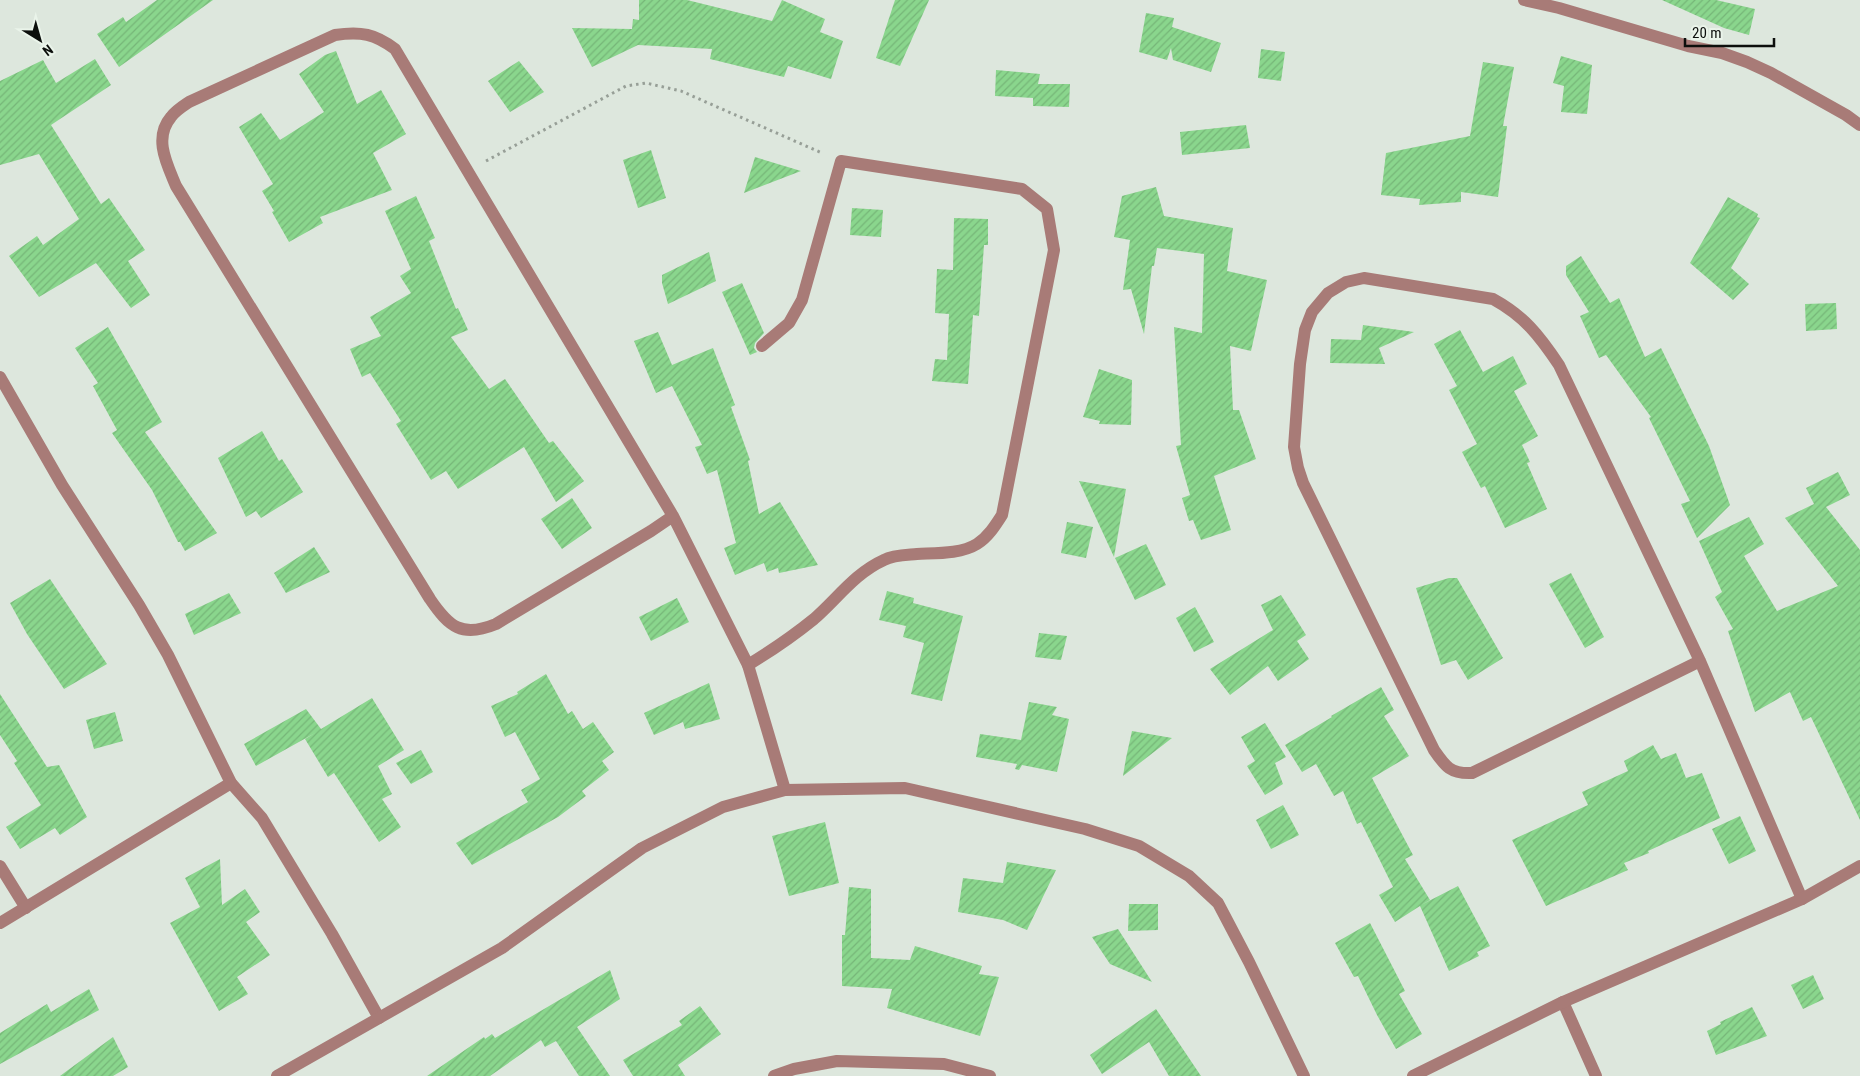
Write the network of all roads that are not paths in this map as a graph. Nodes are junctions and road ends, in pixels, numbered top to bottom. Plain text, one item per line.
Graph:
1 (1524, 0) edge
2 (1860, 125) edge
3 (762, 346) dead end
4 (0, 377) edge
5 (673, 516) junction
6 (1700, 662) junction
7 (748, 665) junction
8 (231, 783) junction
9 (785, 790) junction
10 (0, 866) edge
11 (1860, 866) edge
12 (1802, 899) junction
13 (26, 908) junction
14 (0, 923) edge
15 (1563, 1002) junction
16 (379, 1018) junction
17 (277, 1076) edge
18 (774, 1076) edge
19 (990, 1076) edge
20 (1304, 1076) edge
21 (1414, 1076) edge
22 (1596, 1076) edge

1 - 2 street
3 - 7 street
4 - 8 street
5 - 5 street
5 - 7 street
6 - 6 street
6 - 12 street
7 - 9 street
8 - 13 street
8 - 16 street
9 - 16 street
9 - 20 street
10 - 13 street
11 - 12 street
12 - 15 street
13 - 14 street
15 - 21 street
15 - 22 street
16 - 17 street
18 - 19 street

